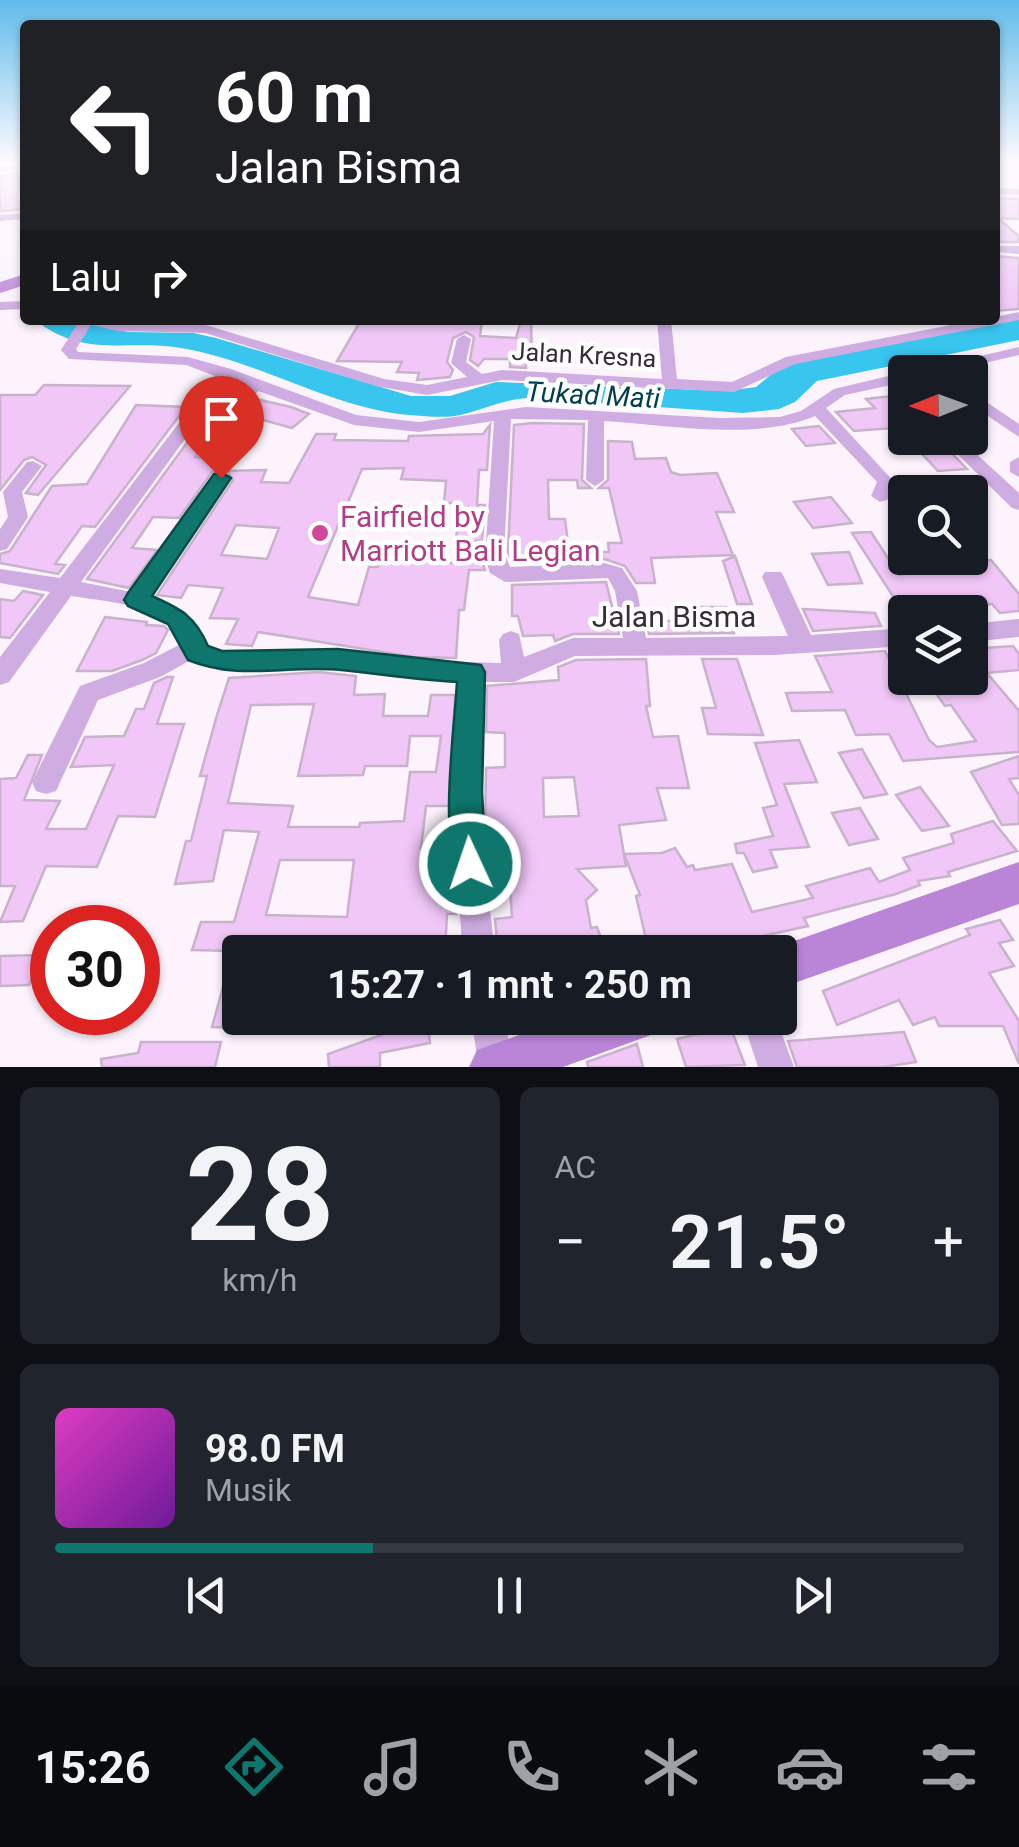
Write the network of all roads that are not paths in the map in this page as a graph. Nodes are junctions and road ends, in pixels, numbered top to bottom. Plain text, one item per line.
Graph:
1 (83, 325) edge
2 (107, 325) edge
3 (664, 325) edge
4 (915, 325) edge
5 (976, 325) edge
6 (923, 336) junction
7 (464, 340) dead end
8 (1019, 352) edge
9 (988, 359) edge
10 (226, 372) junction
11 (478, 380) junction
12 (888, 381) edge
13 (256, 384) junction
14 (670, 384) junction
15 (816, 407) junction
16 (988, 409) edge
17 (503, 414) junction
18 (596, 416) junction
19 (220, 423) dead end
20 (1019, 432) edge
21 (968, 455) edge
22 (1019, 462) edge
23 (33, 466) dead end
24 (1019, 472) edge
25 (221, 478) dead end
26 (595, 480) dead end
27 (880, 496) dead end
28 (1019, 504) edge
29 (0, 544) edge
30 (465, 552) dead end
31 (494, 552) junction
32 (0, 576) edge
33 (772, 577) dead end
34 (64, 590) junction
35 (136, 600) junction
36 (1019, 628) edge
37 (988, 631) edge
38 (888, 639) edge
39 (511, 640) dead end
40 (636, 645) junction
41 (804, 645) junction
42 (194, 648) junction
43 (472, 672) junction
44 (514, 672) junction
45 (0, 675) edge
46 (46, 782) dead end
47 (1019, 882) edge
48 (477, 935) edge
49 (797, 960) edge
50 (490, 1035) edge
51 (585, 1035) edge
52 (765, 1035) edge
53 (494, 1067) edge
54 (776, 1067) edge

1 - 10 street
2 - 11 street, Jalan Kresna
3 - 14 street
4 - 6 street
5 - 6 street, Jalan Kresna
6 - 14 street, Jalan Kresna
7 - 11 street
8 - 9 street
10 - 13 street
10 - 34 street
11 - 14 street, Jalan Kresna
12 - 15 street
13 - 17 street
13 - 19 street
15 - 18 street
15 - 27 street
16 - 20 street
17 - 18 street
17 - 31 street
18 - 26 street
21 - 28 street
22 - 24 street
23 - 29 street
25 - 35 street
30 - 31 street
31 - 40 street
32 - 34 street
33 - 41 street
34 - 35 street
34 - 45 street
35 - 42 street
36 - 37 street
38 - 41 street, Jalan Bisma
39 - 44 street
40 - 41 street, Jalan Bisma
40 - 44 street, Jalan Bisma
42 - 43 street, Jalan Bisma
42 - 46 street
43 - 44 street, Jalan Bisma
43 - 48 street
47 - 49 main road
50 - 53 street
51 - 53 main road
52 - 54 street

